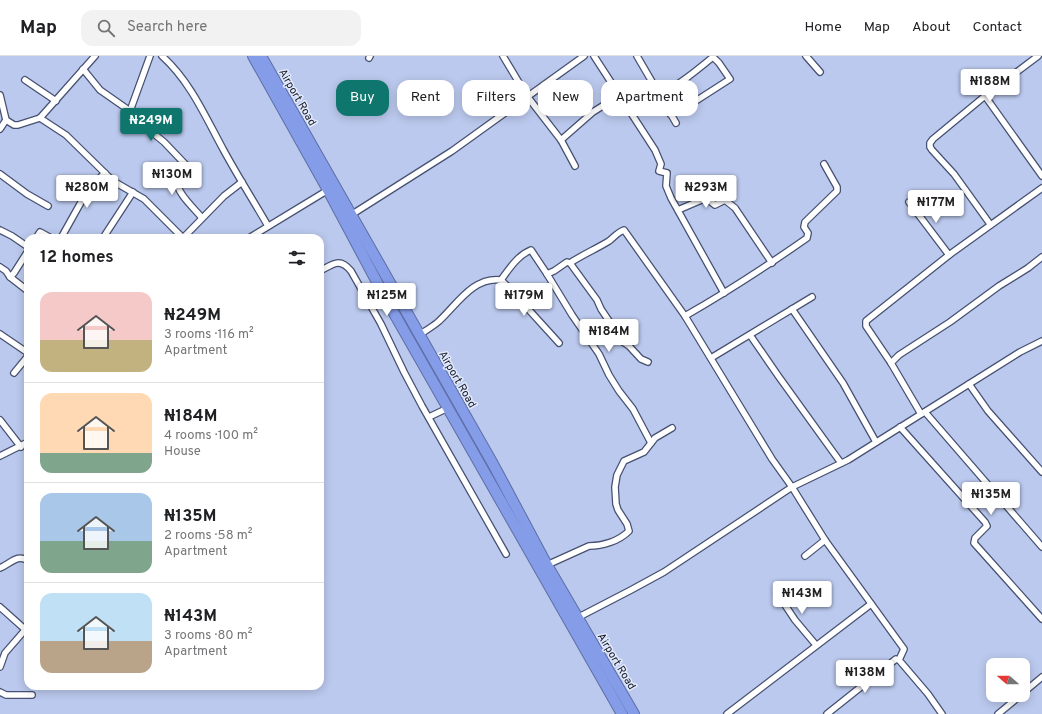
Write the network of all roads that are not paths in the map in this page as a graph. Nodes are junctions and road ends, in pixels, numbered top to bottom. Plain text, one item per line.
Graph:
1 (95, 56) edge
2 (150, 56) edge
3 (162, 56) edge
4 (253, 56) edge
5 (261, 56) edge
6 (503, 56) edge
7 (584, 56) edge
8 (594, 56) edge
9 (637, 56) edge
10 (806, 56) edge
11 (1038, 56) edge
12 (83, 70) junction
13 (820, 72) dead end
14 (25, 80) dead end
15 (517, 80) edge
16 (610, 80) edge
17 (651, 80) edge
18 (683, 80) edge
19 (530, 94) edge
20 (0, 95) edge
21 (985, 96) junction
22 (530, 100) edge
23 (698, 100) edge
24 (56, 101) junction
25 (601, 107) edge
26 (130, 111) junction
27 (500, 116) edge
28 (634, 116) edge
29 (671, 116) edge
30 (40, 118) junction
31 (6, 120) junction
32 (676, 123) dead end
33 (0, 129) edge
34 (561, 140) junction
35 (824, 164) dead end
36 (575, 166) dead end
37 (105, 173) junction
38 (0, 174) edge
39 (1042, 176) edge
40 (242, 182) junction
41 (1042, 188) edge
42 (328, 190) junction
43 (133, 192) junction
44 (909, 202) dead end
45 (48, 206) dead end
46 (678, 210) junction
47 (351, 215) junction
48 (202, 218) junction
49 (990, 224) junction
50 (268, 226) junction
51 (0, 230) edge
52 (63, 234) edge
53 (106, 234) edge
54 (179, 234) edge
55 (187, 234) edge
56 (255, 234) edge
57 (24, 244) edge
58 (949, 255) junction
59 (24, 257) edge
60 (1042, 257) edge
61 (570, 263) junction
62 (772, 263) junction
63 (0, 267) edge
64 (324, 269) edge
65 (547, 274) junction
66 (10, 277) junction
67 (501, 280) junction
68 (24, 288) edge
69 (724, 293) junction
70 (812, 297) dead end
71 (792, 309) junction
72 (685, 316) junction
73 (0, 334) edge
74 (419, 335) junction
75 (750, 335) junction
76 (1042, 341) edge
77 (559, 344) dead end
78 (24, 350) edge
79 (711, 358) junction
80 (24, 361) edge
81 (648, 362) dead end
82 (891, 363) junction
83 (14, 373) dead end
84 (969, 384) junction
85 (448, 408) junction
86 (923, 413) junction
87 (429, 417) junction
88 (0, 420) edge
89 (900, 427) junction
90 (672, 428) dead end
91 (876, 442) junction
92 (651, 443) junction
93 (24, 445) edge
94 (21, 447) junction
95 (0, 456) edge
96 (841, 463) junction
97 (1042, 472) edge
98 (792, 487) junction
99 (825, 540) junction
100 (1042, 547) edge
101 (506, 554) dead end
102 (805, 556) dead end
103 (24, 559) edge
104 (547, 565) junction
105 (0, 568) edge
106 (777, 593) dead end
107 (871, 604) junction
108 (0, 607) edge
109 (577, 618) junction
110 (1042, 618) edge
111 (24, 629) edge
112 (24, 633) edge
113 (816, 645) junction
114 (900, 660) junction
115 (0, 667) edge
116 (1042, 677) edge
117 (1030, 687) edge
118 (0, 692) edge
119 (32, 695) dead end
120 (1012, 702) edge
121 (622, 714) edge
122 (634, 714) edge
123 (726, 714) edge
124 (826, 714) edge
125 (942, 714) edge
126 (998, 714) edge

1 - 12 street
2 - 26 street
3 - 40 street
4 - 42 highway, Airport Road
5 - 47 highway, Airport Road
6 - 15 street
7 - 19 street
8 - 16 street
9 - 17 street
10 - 13 street
11 - 21 street
12 - 24 street
12 - 26 street
14 - 24 street
18 - 23 street
20 - 31 street
21 - 39 street
21 - 49 street
22 - 34 street
24 - 30 street
25 - 34 street
26 - 48 street
27 - 47 street
28 - 46 street
29 - 32 street
30 - 31 street
30 - 37 street
31 - 33 street
34 - 36 street
35 - 62 street
37 - 43 street
37 - 52 street
38 - 45 street
40 - 48 street
40 - 50 street
41 - 49 street
42 - 50 street
42 - 85 highway, Airport Road
43 - 53 street
43 - 54 street
44 - 58 street
46 - 62 street
46 - 69 street
47 - 74 highway, Airport Road
48 - 55 street
49 - 58 street
50 - 56 street
51 - 57 street
58 - 82 street
59 - 66 street
60 - 82 street
61 - 65 street
61 - 72 street
61 - 81 street
62 - 69 street
63 - 66 street
64 - 87 street
65 - 67 street
65 - 92 street
66 - 68 street
67 - 74 street
67 - 77 street
69 - 72 street
70 - 71 street
71 - 75 street
71 - 91 street
72 - 79 street
73 - 78 street
74 - 104 highway, Airport Road
75 - 79 street
75 - 96 street
76 - 84 street
79 - 98 street
80 - 83 street
82 - 86 street
84 - 86 street
84 - 97 street
85 - 87 street
85 - 121 highway, Airport Road
86 - 89 street
86 - 100 street
87 - 101 street
88 - 94 street
89 - 91 street
89 - 110 street
90 - 92 street
91 - 96 street
92 - 104 street
93 - 94 street
94 - 95 street
96 - 98 street
98 - 99 street
98 - 109 street
99 - 102 street
99 - 107 street
103 - 105 street
104 - 109 highway, Airport Road
106 - 113 street
107 - 113 street
107 - 114 street
108 - 111 street
109 - 122 highway, Airport Road
112 - 115 street
113 - 123 street
114 - 124 street
114 - 125 street
116 - 117 street
118 - 119 street
120 - 126 street

